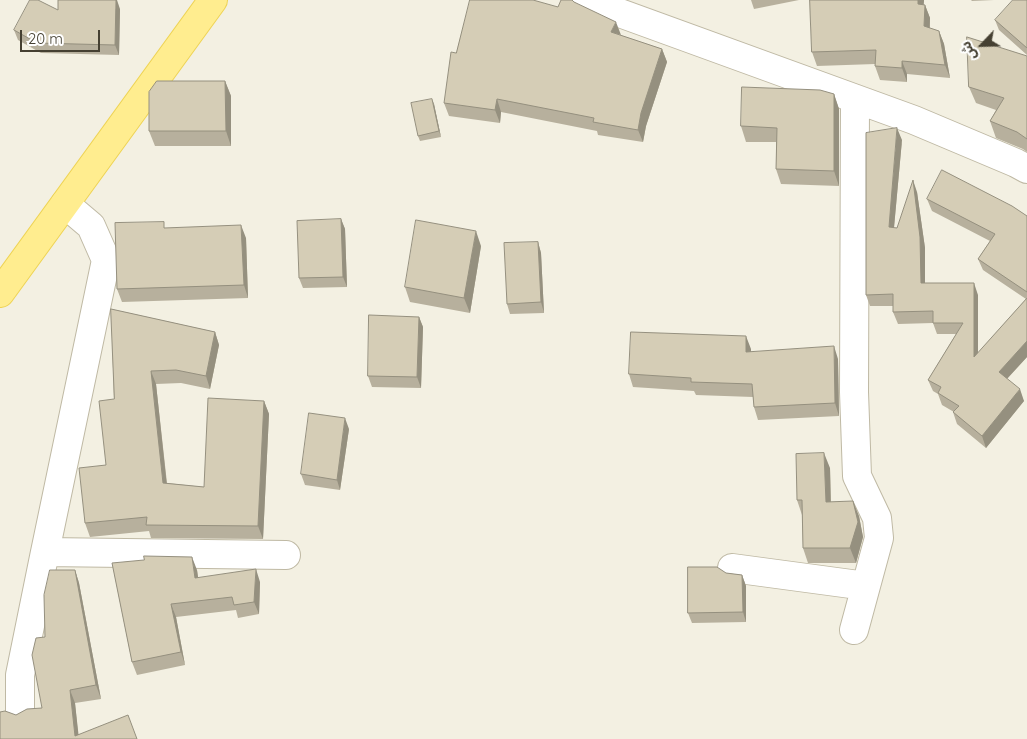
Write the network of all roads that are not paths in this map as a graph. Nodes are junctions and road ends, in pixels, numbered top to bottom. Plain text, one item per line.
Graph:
1 (213, 0) edge
2 (584, 0) edge
3 (855, 99) junction
4 (1027, 169) edge
5 (64, 204) junction
6 (0, 293) edge
7 (45, 552) junction
8 (286, 555) dead end
9 (732, 568) dead end
10 (866, 586) junction
11 (854, 630) dead end
12 (20, 713) edge

1 - 5 main road
2 - 3 street
3 - 4 street
3 - 10 street
5 - 6 main road
5 - 7 street
7 - 8 street
7 - 12 street
9 - 10 street
10 - 11 street

